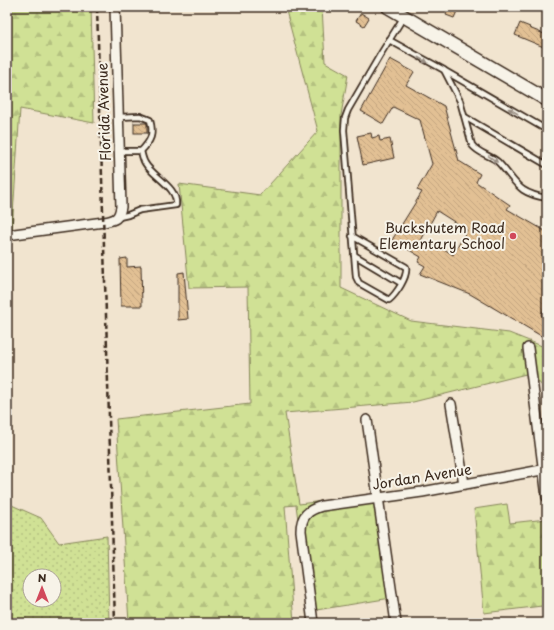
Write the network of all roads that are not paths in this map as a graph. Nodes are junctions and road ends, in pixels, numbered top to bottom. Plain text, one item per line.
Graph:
1 (115, 7) edge
2 (388, 7) edge
3 (404, 16) junction
4 (389, 40) junction
5 (444, 70) junction
6 (547, 100) edge
7 (119, 117) junction
8 (465, 117) junction
9 (547, 130) edge
10 (120, 151) junction
11 (142, 151) junction
12 (547, 166) edge
13 (547, 198) edge
14 (119, 217) junction
15 (7, 235) edge
16 (352, 236) junction
17 (354, 255) junction
18 (401, 283) junction
19 (528, 348) dead end
20 (451, 404) dead end
21 (367, 420) dead end
22 (545, 470) edge
23 (464, 484) junction
24 (547, 497) edge
25 (378, 499) junction
26 (313, 623) edge
27 (396, 623) edge

1 - 7 street, Florida Avenue
2 - 3 main road
3 - 4 lane
3 - 6 main road
4 -> 5 lane
4 - 16 lane
5 - 8 lane
9 -> 5 lane
7 - 10 street, Florida Avenue
7 - 11 lane
8 - 12 lane
8 -> 13 lane
10 - 11 lane
10 - 14 street, Florida Avenue
11 - 14 lane
14 - 15 street
16 - 17 lane
16 - 18 lane
17 - 18 lane
17 - 18 lane
19 - 22 street
20 - 23 street
21 - 25 street
22 - 23 street, Jordan Avenue
22 - 24 street
23 - 25 street, Jordan Avenue
25 - 26 street, Jordan Avenue
25 - 27 street

